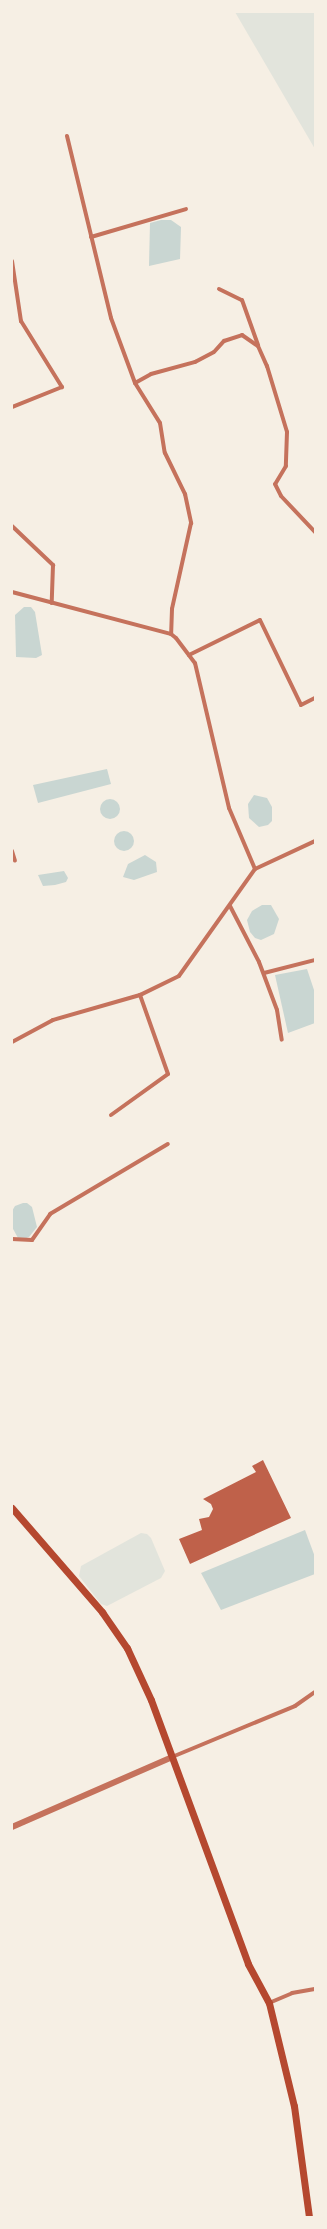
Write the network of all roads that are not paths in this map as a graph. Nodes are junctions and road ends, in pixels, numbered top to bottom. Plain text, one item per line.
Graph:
1 (67, 136) dead end
2 (186, 210) dead end
3 (91, 237) junction
4 (12, 261) edge
5 (219, 289) dead end
6 (258, 346) junction
7 (135, 383) junction
8 (12, 407) edge
9 (12, 526) edge
10 (315, 532) edge
11 (12, 592) edge
12 (52, 603) junction
13 (171, 634) junction
14 (189, 655) junction
15 (315, 698) edge
16 (315, 841) edge
17 (12, 851) edge
18 (15, 861) dead end
19 (255, 869) junction
20 (230, 906) junction
21 (315, 960) edge
22 (264, 973) junction
23 (140, 995) junction
24 (282, 1040) dead end
25 (12, 1042) edge
26 (111, 1114) dead end
27 (168, 1144) dead end
28 (12, 1239) edge
29 (12, 1508) edge
30 (315, 1692) edge
31 (172, 1757) junction
32 (12, 1827) edge
33 (315, 1989) edge
34 (269, 2003) junction
35 (309, 2217) edge

1 - 3 street
2 - 3 street
3 - 7 street
4 - 8 street
5 - 6 street
6 - 7 street
6 - 10 street
7 - 13 street
9 - 12 street
11 - 12 street
12 - 13 street
13 - 14 street
14 - 15 street
14 - 19 street
16 - 19 street
17 - 18 street
19 - 20 street
20 - 22 street
20 - 23 street
21 - 22 street
22 - 24 street
23 - 25 street
23 - 26 street
27 - 28 street
29 - 31 main road
30 - 31 street
31 - 32 street
31 - 34 main road
33 - 34 street
34 - 35 main road

